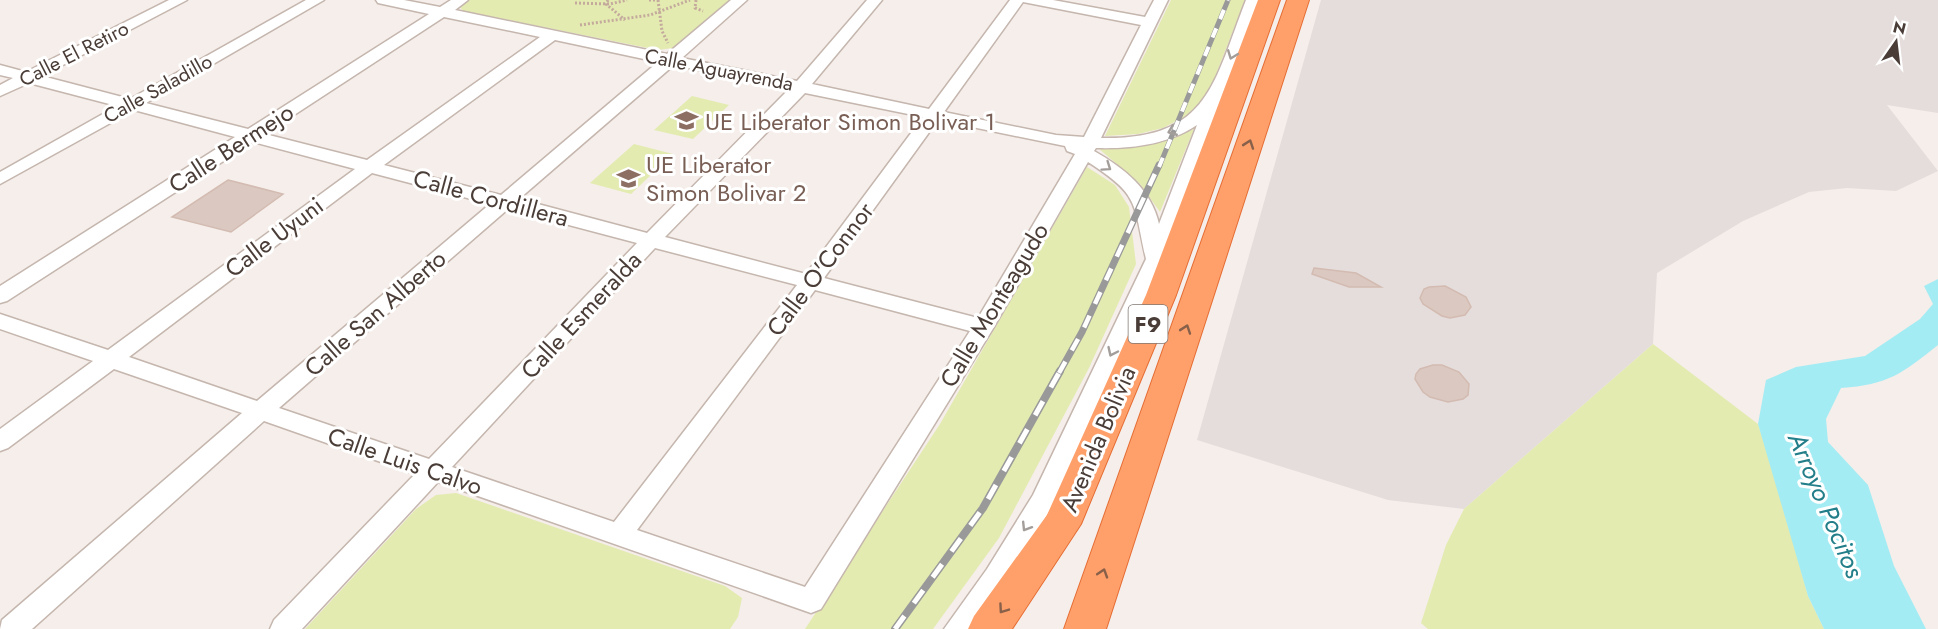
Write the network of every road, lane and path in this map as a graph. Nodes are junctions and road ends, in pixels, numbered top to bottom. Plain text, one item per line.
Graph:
1 (180, 0) edge
2 (317, 0) edge
3 (383, 0) edge
4 (461, 0) edge
5 (627, 0) edge
6 (649, 0) edge
7 (659, 0) edge
8 (690, 0) edge
9 (696, 0) edge
10 (740, 0) edge
11 (875, 0) edge
12 (1017, 0) edge
13 (1029, 0) edge
14 (1161, 0) edge
15 (1253, 0) edge
16 (1269, 0) edge
17 (1298, 0) edge
18 (607, 2) edge
19 (575, 3) dead end
20 (442, 12) junction
21 (659, 12) junction
22 (708, 13) dead end
23 (625, 20) junction
24 (1150, 22) junction
25 (580, 25) dead end
26 (551, 36) junction
27 (670, 52) junction
28 (0, 70) edge
29 (28, 77) junction
30 (802, 86) junction
31 (0, 91) edge
32 (1217, 95) junction
33 (132, 104) junction
34 (935, 114) junction
35 (250, 135) junction
36 (1087, 148) junction
37 (369, 166) junction
38 (0, 179) edge
39 (505, 202) junction
40 (651, 240) junction
41 (1155, 260) junction
42 (810, 283) junction
43 (1161, 295) junction
44 (0, 296) edge
45 (0, 321) edge
46 (982, 327) junction
47 (111, 359) junction
48 (260, 411) junction
49 (0, 442) edge
50 (435, 471) junction
51 (618, 535) junction
52 (811, 601) joint
53 (12, 629) edge
54 (284, 629) edge
55 (958, 629) edge
56 (989, 629) edge
57 (1085, 629) edge

1 - 29 street, Calle El Retiro
2 - 33 street, Calle Saladillo
3 - 20 street, Calle Aguayrenda
4 - 20 street, Calle Bermejo
5 - 18 path
6 - 7 path
7 - 21 path
8 - 21 path
9 - 22 path
10 - 27 street, Calle San Alberto
11 - 30 street, Calle Esmeralda
12 - 34 street, Calle O'Connor
13 - 24 street
14 - 24 street, Calle Monteagudo
15 -> 32 street
16 - 43 highway, Avenida Bolivia / F9
57 -> 17 highway, Avenida Bolivia / F9
18 - 19 path
18 - 23 path
20 - 26 street, Calle Aguayrenda
20 - 35 street, Calle Bermejo
21 - 23 path
21 - 27 path
23 - 25 path
24 - 36 street, Calle Monteagudo
26 - 27 street, Calle Aguayrenda
26 - 37 street, Calle Uyuni
27 - 30 street, Calle Aguayrenda
27 - 39 street, Calle San Alberto
28 - 29 street, Calle Cordillera
29 - 31 street, Calle El Retiro
29 - 33 street, Calle Cordillera
30 - 34 street, Calle Aguayrenda
30 - 40 street, Calle Esmeralda
32 -> 36 street
32 - 41 street
33 - 35 street, Calle Cordillera
33 - 38 street, Calle Saladillo
34 - 36 street, Calle Aguayrenda
34 - 42 street, Calle O'Connor
35 - 37 street, Calle Cordillera
35 - 44 street, Calle Bermejo
36 -> 41 street
36 - 46 street, Calle Monteagudo
37 - 39 street, Calle Cordillera
37 - 47 street, Calle Uyuni
39 - 40 street, Calle Cordillera
39 - 48 street, Calle San Alberto
40 - 42 street, Calle Cordillera
40 - 50 street, Calle Esmeralda
41 - 43 street
41 -> 55 street
42 - 46 street, Calle Cordillera
42 - 51 street, Calle O'Connor
43 -> 56 highway, Avenida Bolivia / F9
45 - 47 street, Calle Luis Calvo
46 - 52 street, Calle Monteagudo
47 - 48 street, Calle Luis Calvo
47 - 49 street, Calle Uyuni
48 - 50 street, Calle Luis Calvo
48 - 53 street, Calle San Alberto
50 - 51 street, Calle Luis Calvo
50 - 54 street, Calle Esmeralda
51 - 52 street, Calle Luis Calvo

